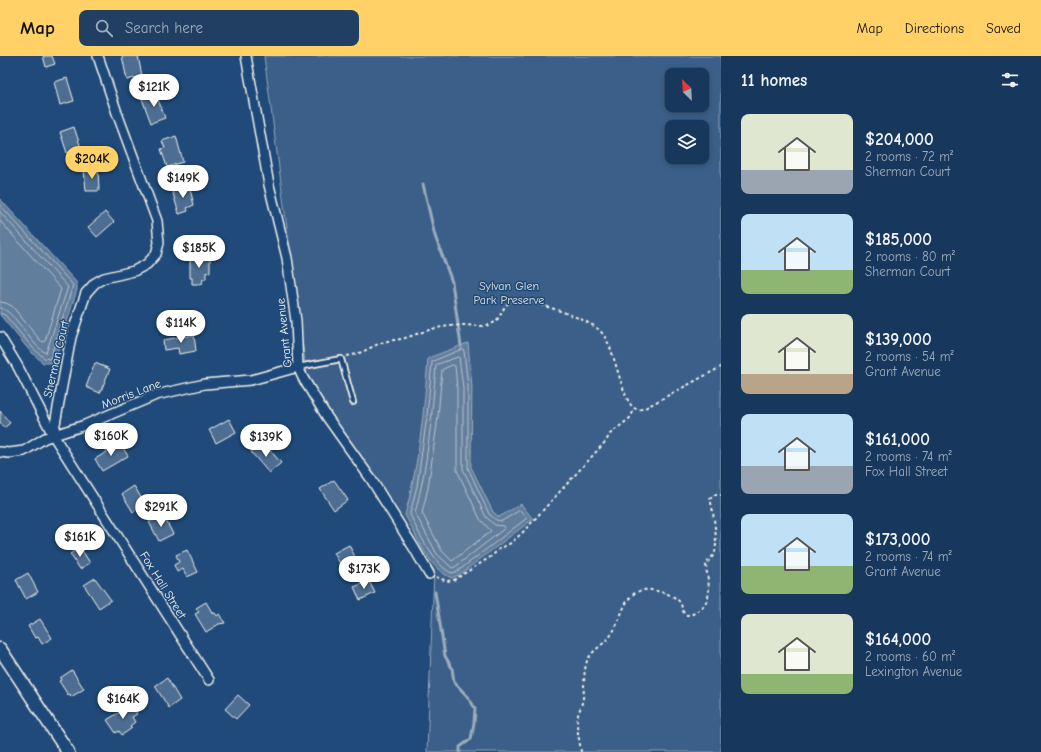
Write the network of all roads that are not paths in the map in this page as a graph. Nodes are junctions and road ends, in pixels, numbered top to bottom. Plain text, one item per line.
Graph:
1 (98, 56) edge
2 (246, 56) edge
3 (0, 337) edge
4 (298, 367) junction
5 (353, 402) dead end
6 (53, 435) junction
7 (0, 452) edge
8 (429, 574) road end
9 (0, 649) edge
10 (209, 680) dead end
11 (68, 752) edge

1 - 6 street, Sherman Court
2 - 4 street, Grant Avenue
3 - 6 street, Fox Hall Street
4 - 5 lane
4 - 6 street, Morris Lane
4 - 8 street, Grant Avenue
6 - 7 street, Morris Lane
6 - 10 street, Fox Hall Street
9 - 11 street

